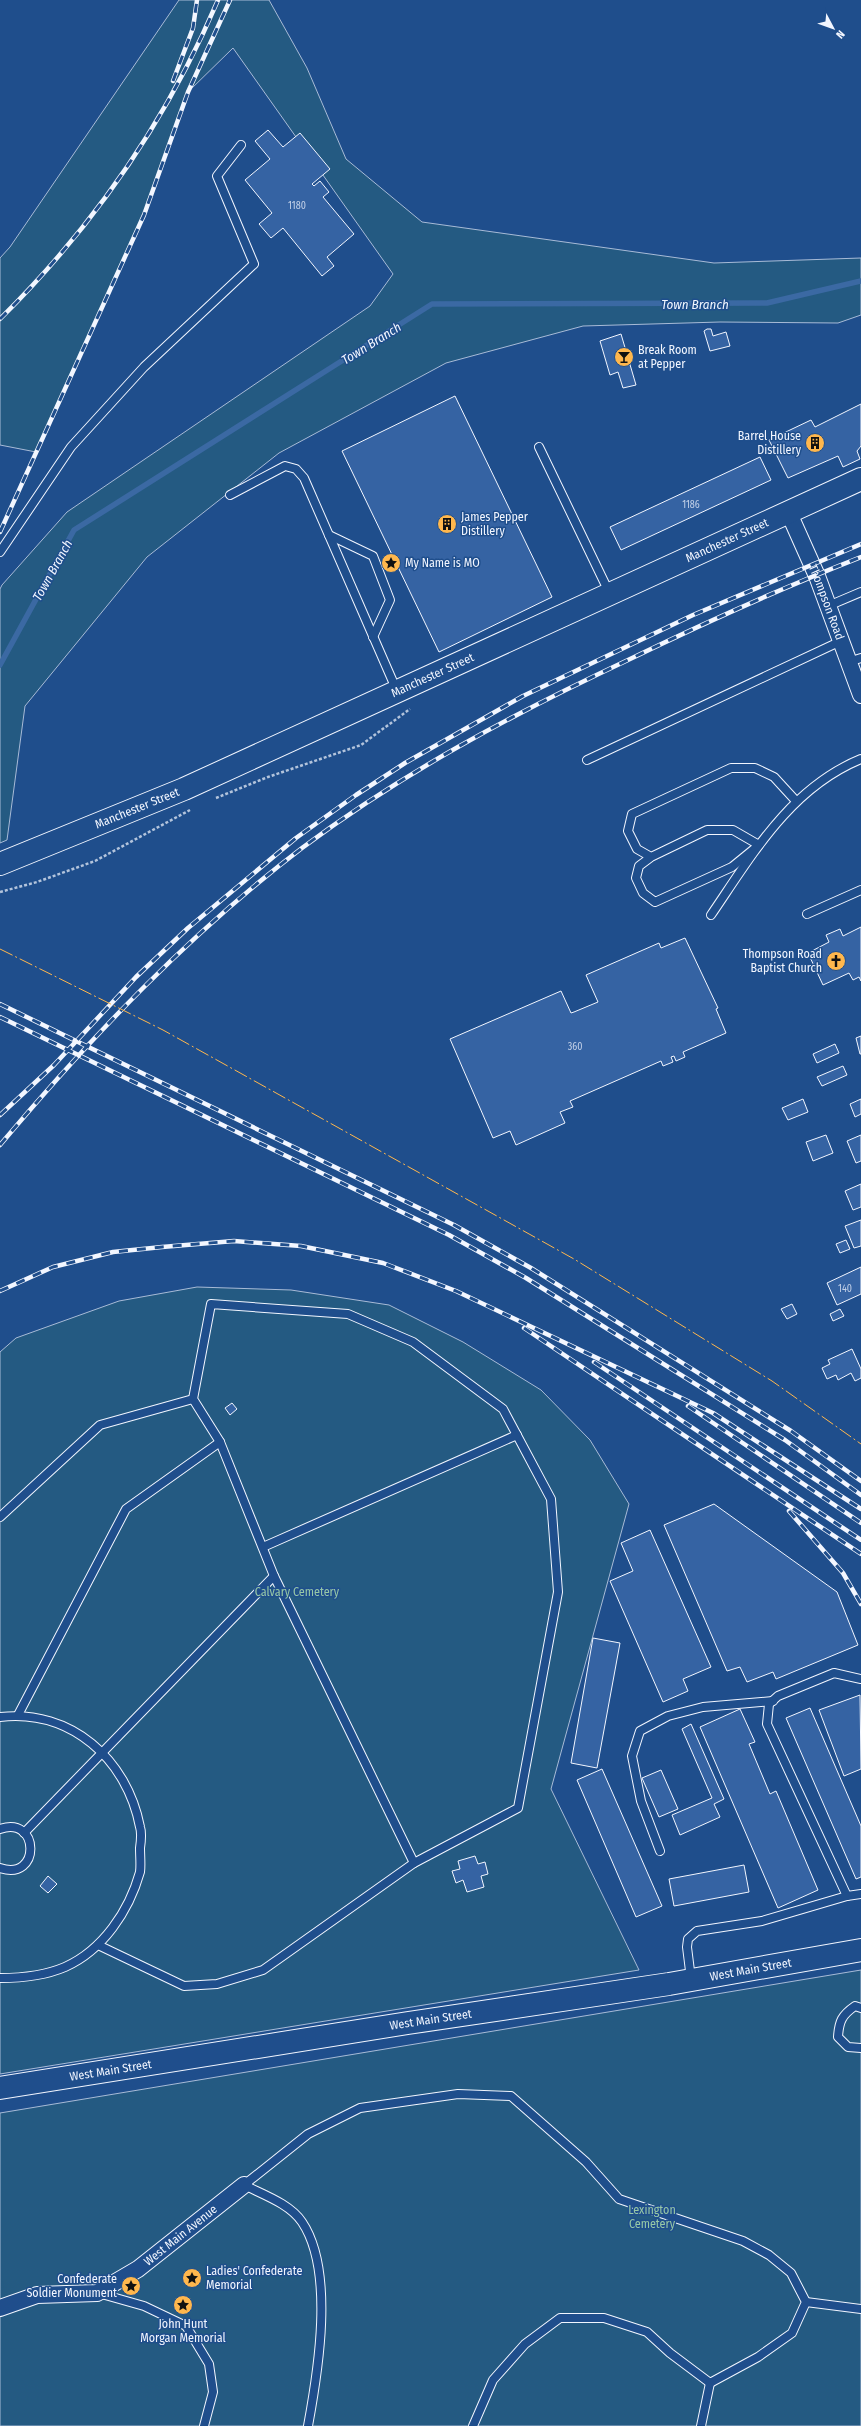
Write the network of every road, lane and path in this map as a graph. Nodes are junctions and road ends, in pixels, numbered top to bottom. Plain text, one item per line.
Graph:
1 (240, 145) dead end
2 (539, 446) dead end
3 (861, 479) edge
4 (230, 496) dead end
5 (788, 511) junction
6 (329, 536) junction
7 (0, 552) edge
8 (861, 592) edge
9 (609, 593) junction
10 (828, 606) junction
11 (373, 637) junction
12 (841, 641) junction
13 (855, 660) edge
14 (397, 692) junction
15 (861, 695) edge
16 (861, 759) edge
17 (587, 760) dead end
18 (796, 801) junction
19 (759, 845) junction
20 (651, 857) junction
21 (0, 864) edge
22 (861, 890) edge
23 (807, 914) dead end
24 (711, 915) dead end
25 (193, 1399) junction
26 (517, 1435) junction
27 (220, 1442) junction
28 (0, 1517) edge
29 (263, 1547) junction
30 (274, 1576) junction
31 (861, 1679) edge
32 (773, 1701) junction
33 (18, 1715) junction
34 (0, 1717) edge
35 (103, 1752) junction
36 (0, 1829) edge
37 (24, 1833) junction
38 (660, 1851) dead end
39 (414, 1863) junction
40 (0, 1868) edge
41 (861, 1894) edge
42 (847, 1896) junction
43 (98, 1945) junction
44 (861, 1950) edge
45 (0, 1978) edge
46 (692, 1980) junction
47 (861, 2008) edge
48 (861, 2048) edge
49 (0, 2088) edge
50 (244, 2185) junction
51 (97, 2293) junction
52 (806, 2302) junction
53 (0, 2308) edge
54 (861, 2309) edge
55 (710, 2383) junction
56 (204, 2426) edge
57 (308, 2426) edge
58 (474, 2426) edge
59 (701, 2426) edge

1 - 7 lane
2 - 9 lane
3 - 5 main road, Manchester Street
4 - 6 lane
5 - 9 main road, Manchester Street
5 - 10 street, Thompson Road
6 - 11 lane
6 - 11 lane
8 - 10 lane
9 - 14 main road, Manchester Street
10 - 12 street, Thompson Road
11 - 14 lane
12 - 13 street, Thompson Road
12 - 17 lane
13 - 15 street, Thompson Road
14 - 21 main road, Manchester Street
16 - 18 lane
18 - 19 lane
18 - 20 lane
19 - 20 lane
19 - 20 lane
19 - 24 lane
22 - 23 lane
25 - 26 lane
25 - 27 lane
25 - 28 lane
26 - 29 lane
26 - 39 lane
27 - 29 lane
27 - 33 lane
29 - 30 lane
30 - 35 lane
30 - 39 lane
31 - 32 lane
32 - 38 lane
32 - 42 lane
33 - 34 lane
33 - 35 lane
35 - 37 lane
35 - 43 lane
36 - 37 lane
37 - 40 lane
39 - 43 lane
41 - 42 lane
42 - 46 lane
43 - 45 lane
44 - 46 main road, West Main Street
46 - 49 main road, West Main Street
47 - 48 lane
50 - 51 street, West Main Avenue
50 - 52 lane
50 - 57 lane
51 - 53 street, West Main Avenue
51 - 56 lane
52 - 54 lane
52 - 55 lane
55 - 58 lane
55 - 59 lane

